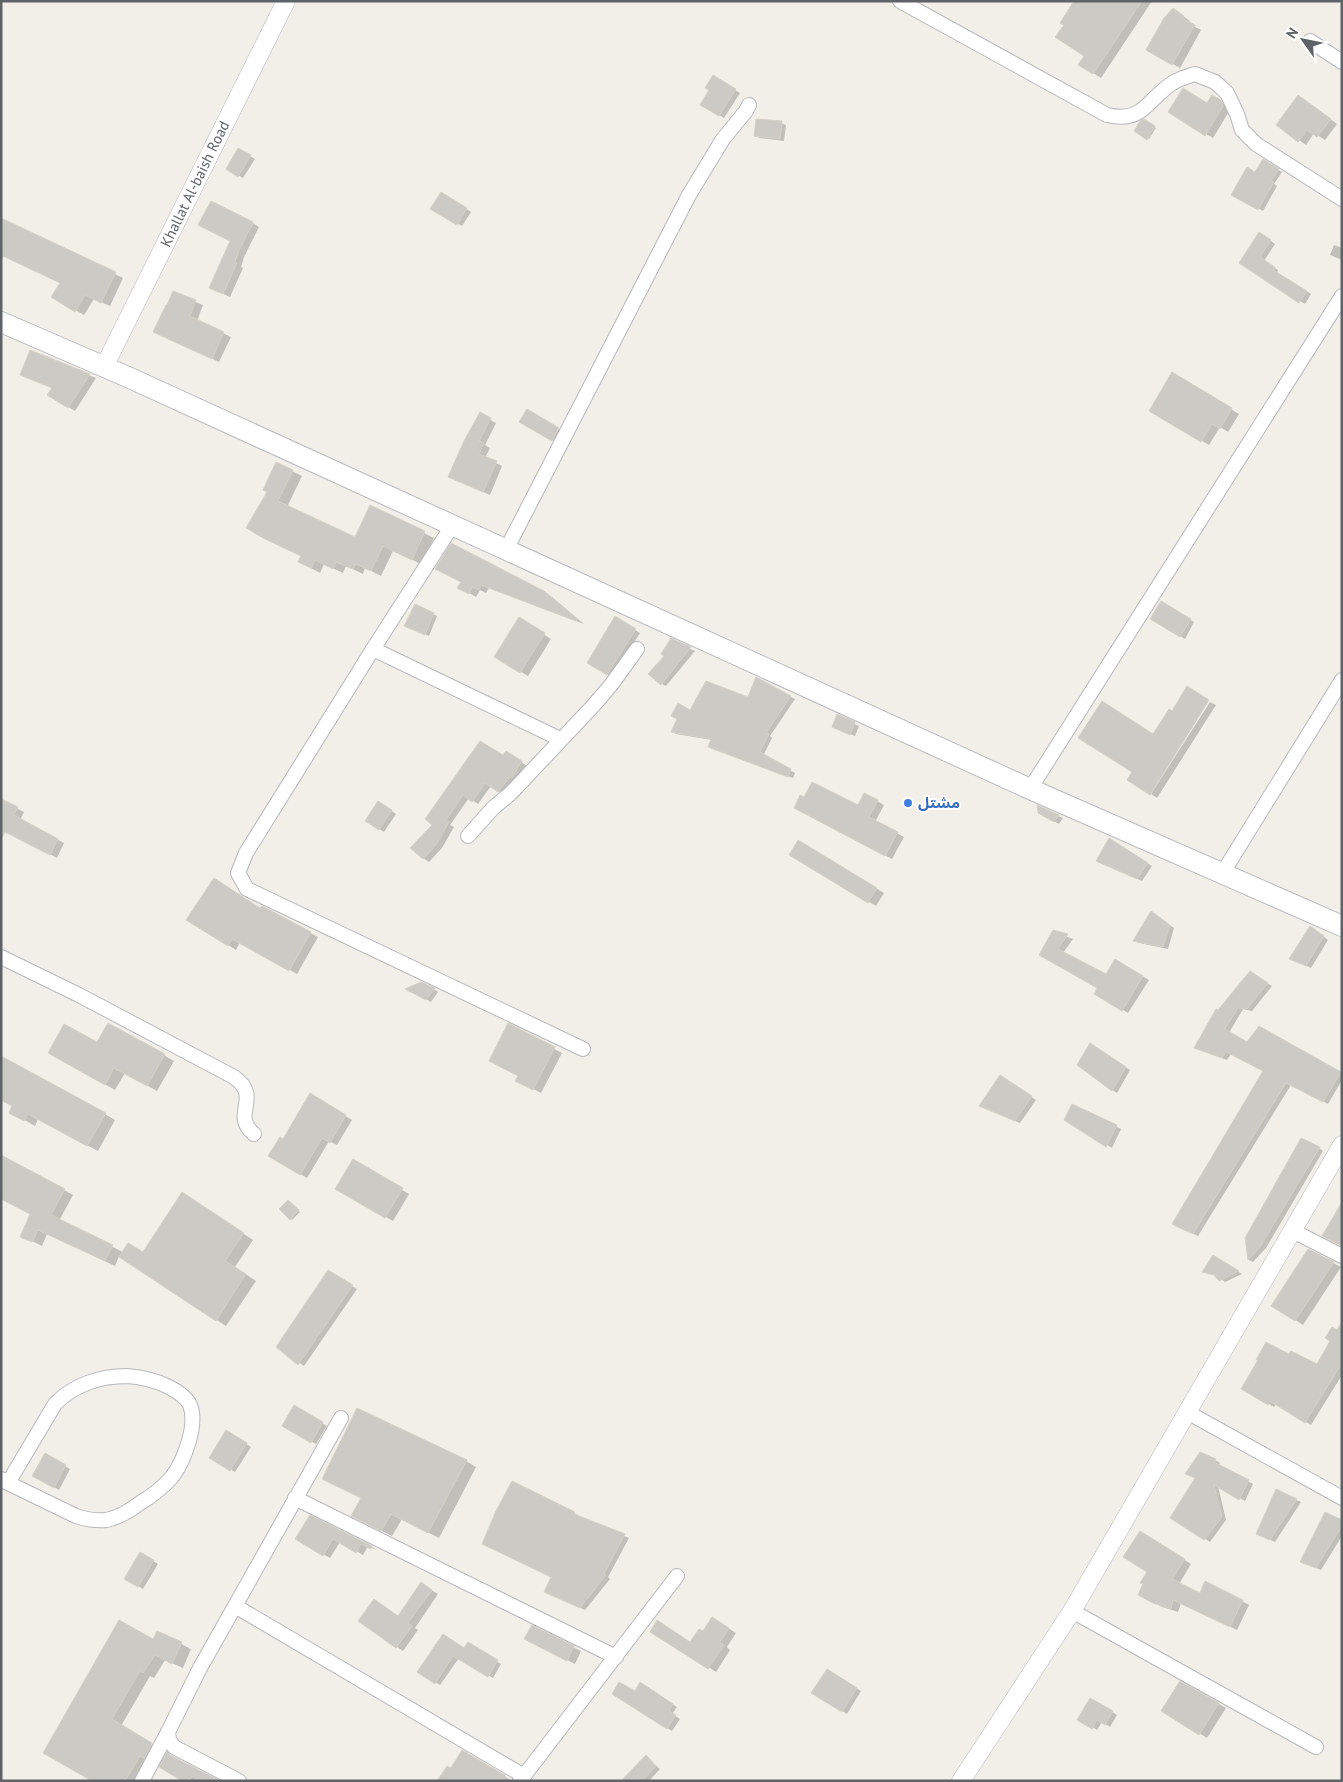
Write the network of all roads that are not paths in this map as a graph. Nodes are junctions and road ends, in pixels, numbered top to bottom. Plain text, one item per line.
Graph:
1 (286, 1) edge
2 (900, 1) edge
3 (1310, 41) dead end
4 (1342, 62) edge
5 (749, 105) dead end
6 (1342, 199) edge
7 (1342, 296) edge
8 (1, 322) edge
9 (104, 367) junction
10 (452, 526) junction
11 (506, 550) junction
12 (373, 649) junction
13 (637, 649) dead end
14 (1342, 680) edge
15 (560, 739) junction
16 (1030, 789) junction
17 (468, 836) dead end
18 (1222, 874) junction
19 (1342, 926) edge
20 (1, 957) edge
21 (583, 1049) dead end
22 (254, 1134) dead end
23 (1342, 1145) edge
24 (1293, 1231) junction
25 (1342, 1256) edge
26 (1187, 1412) junction
27 (341, 1418) dead end
28 (5, 1481) edge
29 (295, 1498) junction
30 (1342, 1498) edge
31 (677, 1576) dead end
32 (234, 1606) junction
33 (1072, 1611) junction
34 (616, 1657) junction
35 (168, 1732) junction
36 (1316, 1747) dead end
37 (522, 1778) edge
38 (968, 1778) edge
39 (142, 1781) edge
40 (239, 1781) edge

1 - 9 street, Khallat Al-baish Road
2 - 6 street
3 - 4 street
5 - 11 street
7 - 16 street
8 - 9 main road
9 - 10 main road
10 - 11 main road
10 - 12 street
11 - 16 main road
12 - 15 street
12 - 21 street
13 - 15 street
14 - 18 street
15 - 17 street
16 - 18 main road
18 - 19 main road
20 - 22 street
23 - 24 street
24 - 25 street
24 - 26 street
26 - 30 street
26 - 33 street
27 - 29 street
28 - 28 street
29 - 32 street
29 - 34 street
31 - 34 street
32 - 35 street
32 - 37 street
33 - 36 street
33 - 38 street
34 - 37 street
35 - 39 street
35 - 40 street

